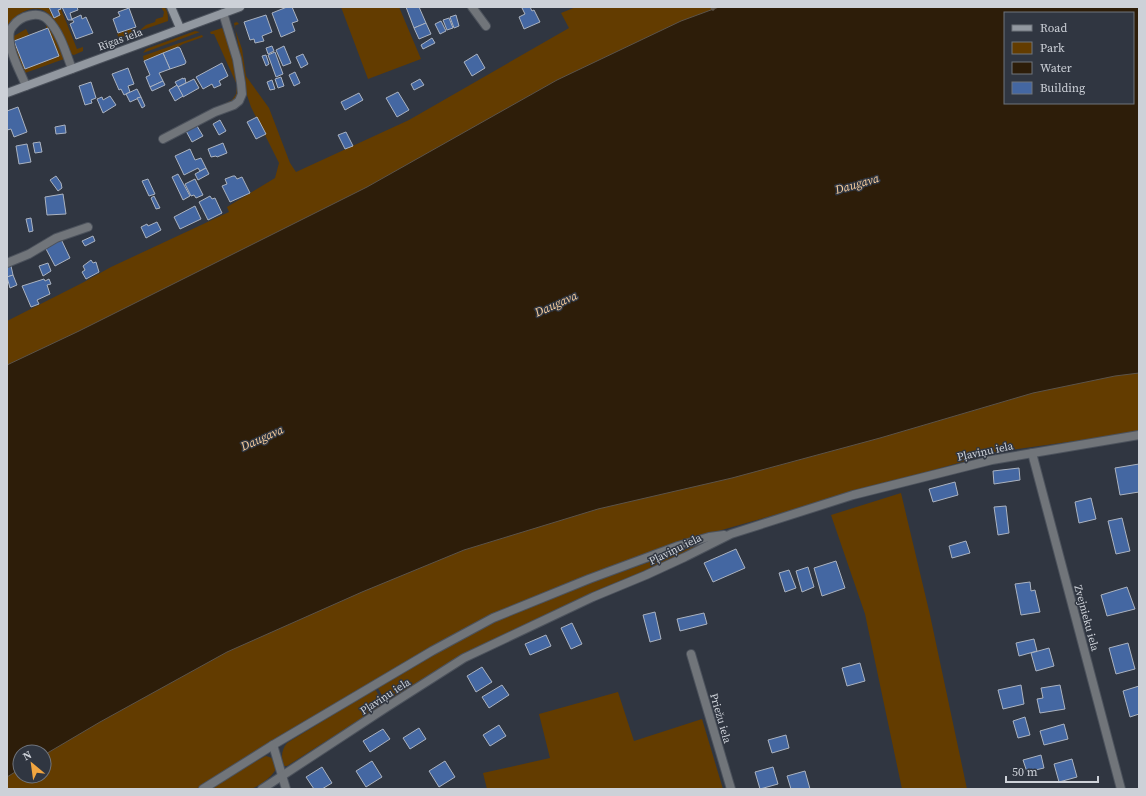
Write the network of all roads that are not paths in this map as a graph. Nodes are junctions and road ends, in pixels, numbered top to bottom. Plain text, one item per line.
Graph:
1 (171, 7) edge
2 (240, 7) edge
3 (472, 7) edge
4 (223, 13) junction
5 (486, 26) dead end
6 (180, 28) junction
7 (72, 69) junction
8 (26, 86) junction
9 (7, 93) edge
10 (163, 139) dead end
11 (88, 227) dead end
12 (7, 263) edge
13 (1139, 435) edge
14 (1032, 453) junction
15 (731, 534) junction
16 (691, 654) dead end
17 (273, 745) junction
18 (283, 776) junction
19 (203, 789) edge
20 (262, 789) edge
21 (286, 789) edge
22 (731, 789) edge
23 (1121, 789) edge

1 - 6 main road
2 - 4 main road, Rīgas iela
3 - 5 street
4 - 6 main road, Rīgas iela
4 - 10 street
6 - 7 main road, Rīgas iela
7 - 8 main road, Rīgas iela
7 - 8 street
8 - 9 main road, Rīgas iela
11 - 12 street
13 - 14 street, Pļaviņu iela
14 - 15 street, Pļaviņu iela
14 - 23 street, Zvejnieku iela
15 - 17 street
15 - 18 street, Pļaviņu iela
16 - 22 street, Priežu iela
17 - 18 street
17 - 19 street
18 - 20 street, Pļaviņu iela
18 - 21 street

